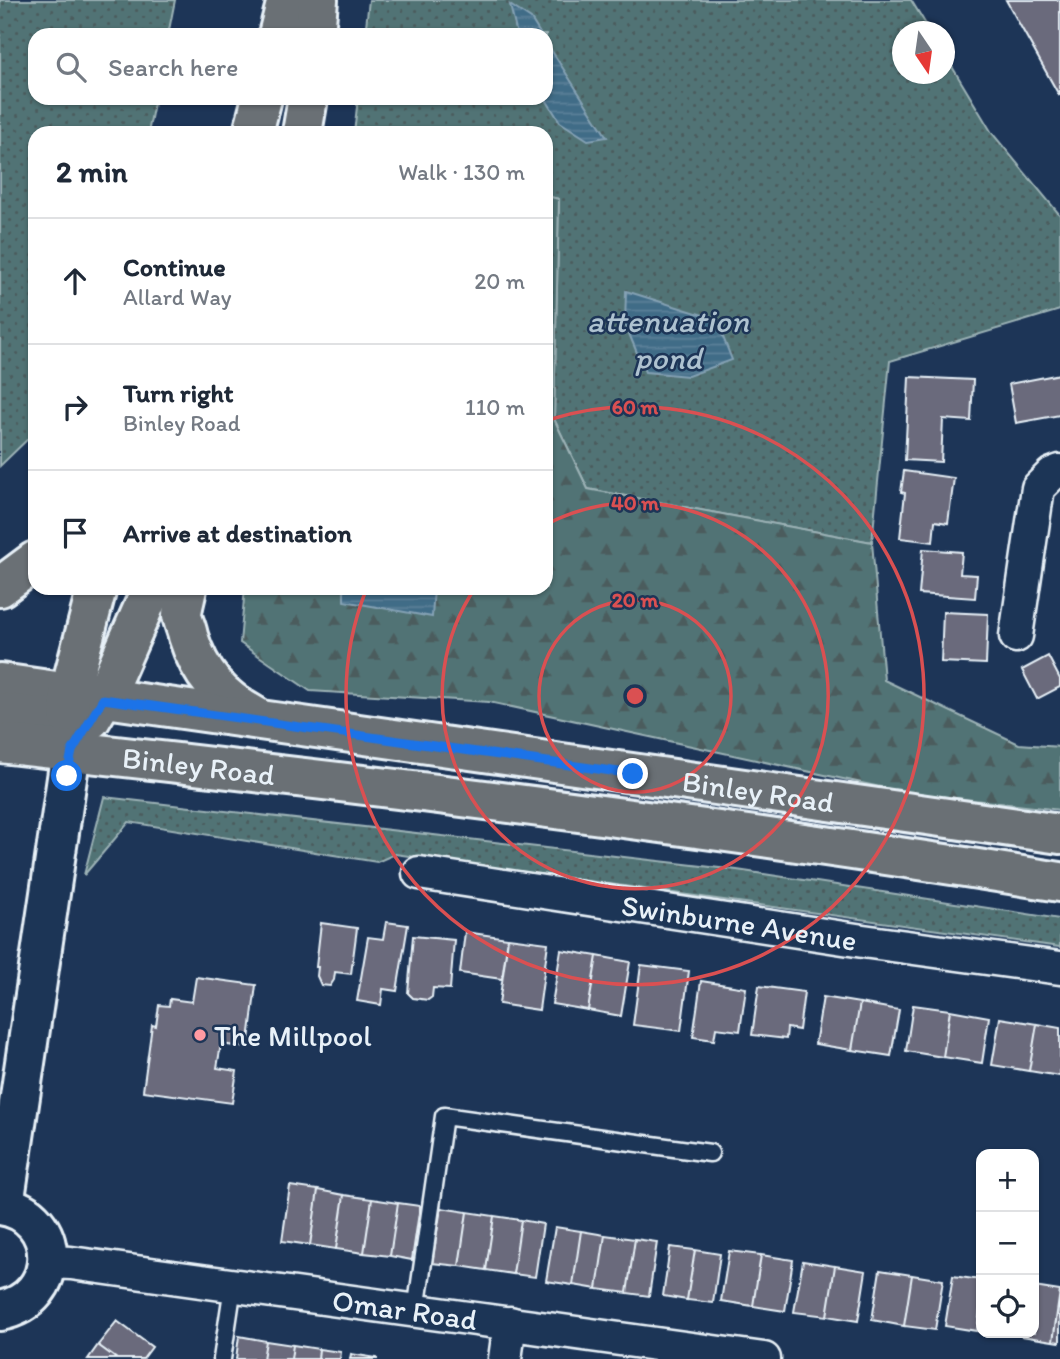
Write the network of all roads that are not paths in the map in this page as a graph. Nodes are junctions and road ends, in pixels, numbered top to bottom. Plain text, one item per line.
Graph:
1 (287, 0) edge
2 (318, 0) edge
3 (280, 28) edge
4 (316, 28) edge
5 (260, 105) edge
6 (308, 105) edge
7 (255, 126) edge
8 (303, 126) edge
9 (1060, 471) edge
10 (28, 566) edge
11 (0, 587) edge
12 (96, 595) edge
13 (148, 595) edge
14 (186, 595) edge
15 (1016, 636) dead end
16 (0, 683) edge
17 (86, 696) junction
18 (0, 712) edge
19 (263, 721) junction
20 (0, 743) edge
21 (69, 763) junction
22 (1060, 834) edge
23 (419, 873) dead end
24 (1060, 883) edge
25 (1060, 968) edge
26 (710, 1153) dead end
27 (2, 1205) edge
28 (48, 1262) junction
29 (233, 1286) junction
30 (0, 1311) edge
31 (416, 1311) junction
32 (510, 1324) junction
33 (222, 1359) edge
34 (505, 1359) edge
35 (764, 1359) edge

1 - 3 main road
2 - 4 main road
5 - 7 main road
6 - 8 main road
9 - 15 street
10 - 11 main road
12 - 17 main road
13 - 17 main road
14 - 19 main road
16 - 17 main road, Binley Road
17 - 19 main road, Binley Road
17 - 21 main road
18 - 21 main road
19 - 22 main road, Binley Road
20 - 21 main road, Binley Road
21 - 24 main road, Binley Road
21 - 27 street
23 - 25 street, Swinburne Avenue
26 - 31 lane
27 - 28 street
28 - 29 street, Omar Road
28 - 30 street
29 - 31 street, Omar Road
29 - 33 lane
31 - 32 street, Omar Road
32 - 34 street
32 - 35 street, Omar Road

